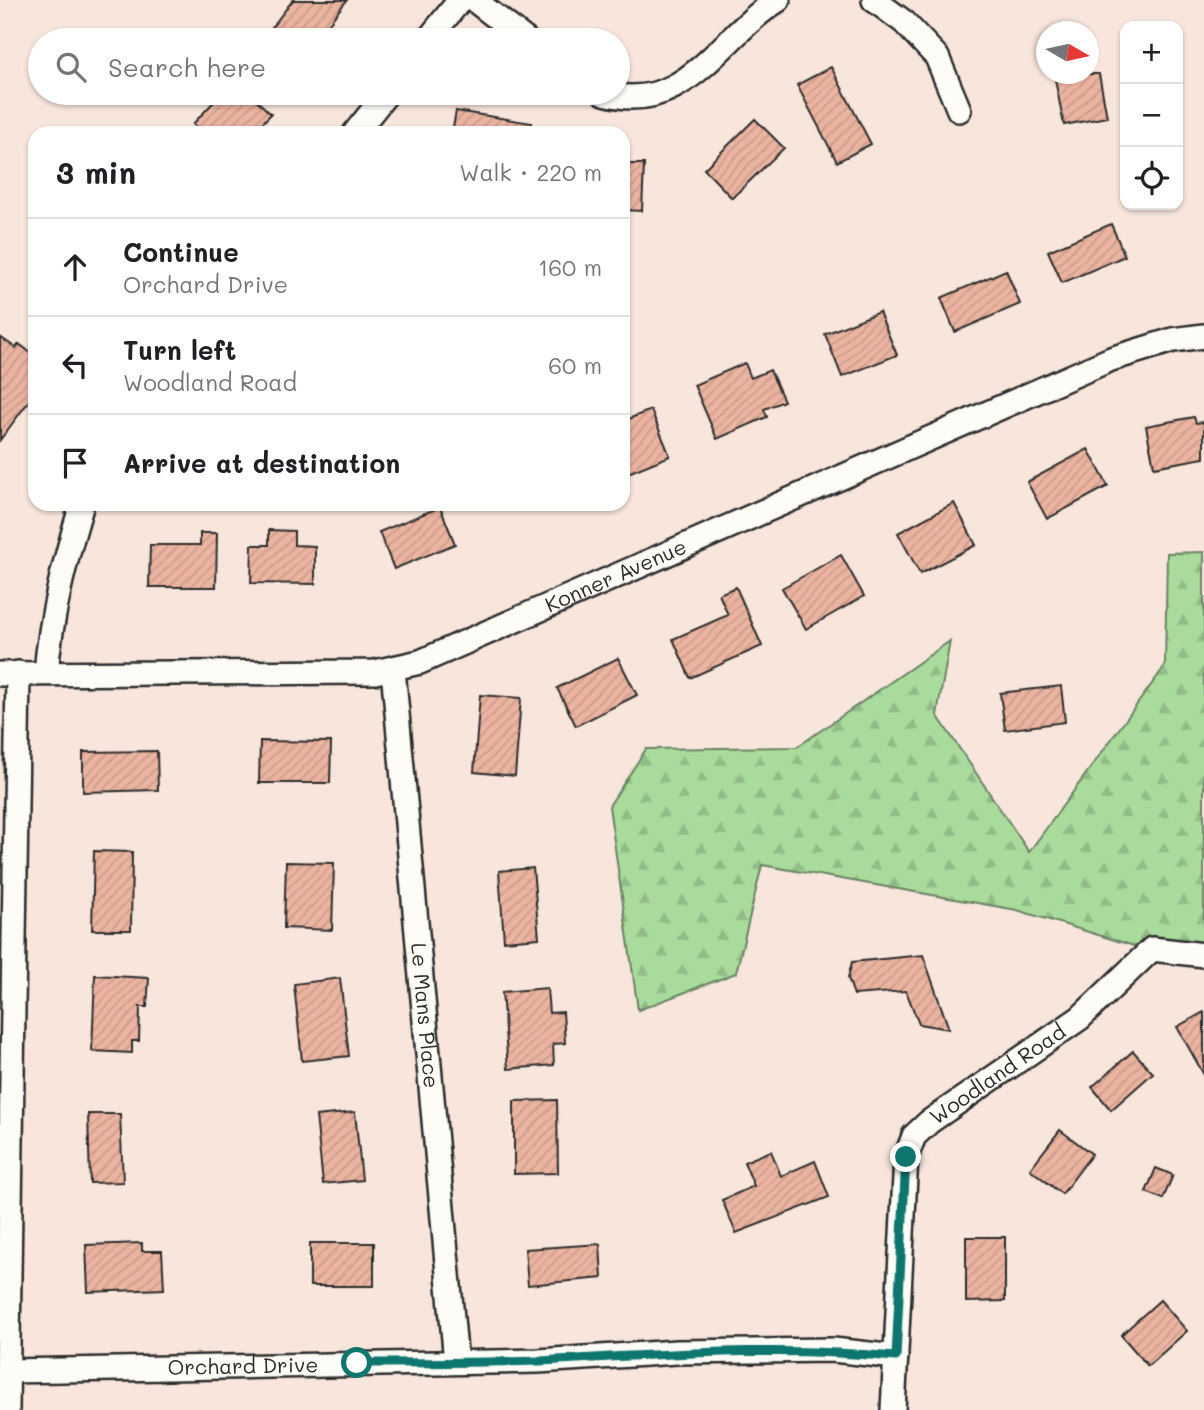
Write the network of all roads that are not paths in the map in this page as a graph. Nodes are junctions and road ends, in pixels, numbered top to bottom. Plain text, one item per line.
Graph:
1 (460, 0) edge
2 (474, 0) edge
3 (778, 0) edge
4 (874, 0) edge
5 (438, 28) edge
6 (510, 28) edge
7 (630, 97) edge
8 (377, 105) edge
9 (959, 110) dead end
10 (361, 126) edge
11 (1204, 336) edge
12 (80, 511) edge
13 (393, 669) junction
14 (46, 673) junction
15 (9, 674) edge
16 (1204, 955) edge
17 (6, 1028) edge
18 (896, 1357) junction
19 (456, 1362) junction
20 (9, 1371) junction
21 (7, 1410) edge
22 (893, 1410) edge

1 - 5 street
2 - 6 street
3 - 7 street
4 - 9 street
8 - 10 street
11 - 13 street, Konner Avenue
12 - 14 street
13 - 14 street, Konner Avenue
13 - 19 street, Le Mans Place
14 - 15 street, Konner Avenue
15 - 17 street
16 - 18 street, Woodland Road
17 - 20 street
18 - 19 street, Orchard Drive
18 - 22 street, Woodland Road
19 - 20 street, Orchard Drive
20 - 21 street

